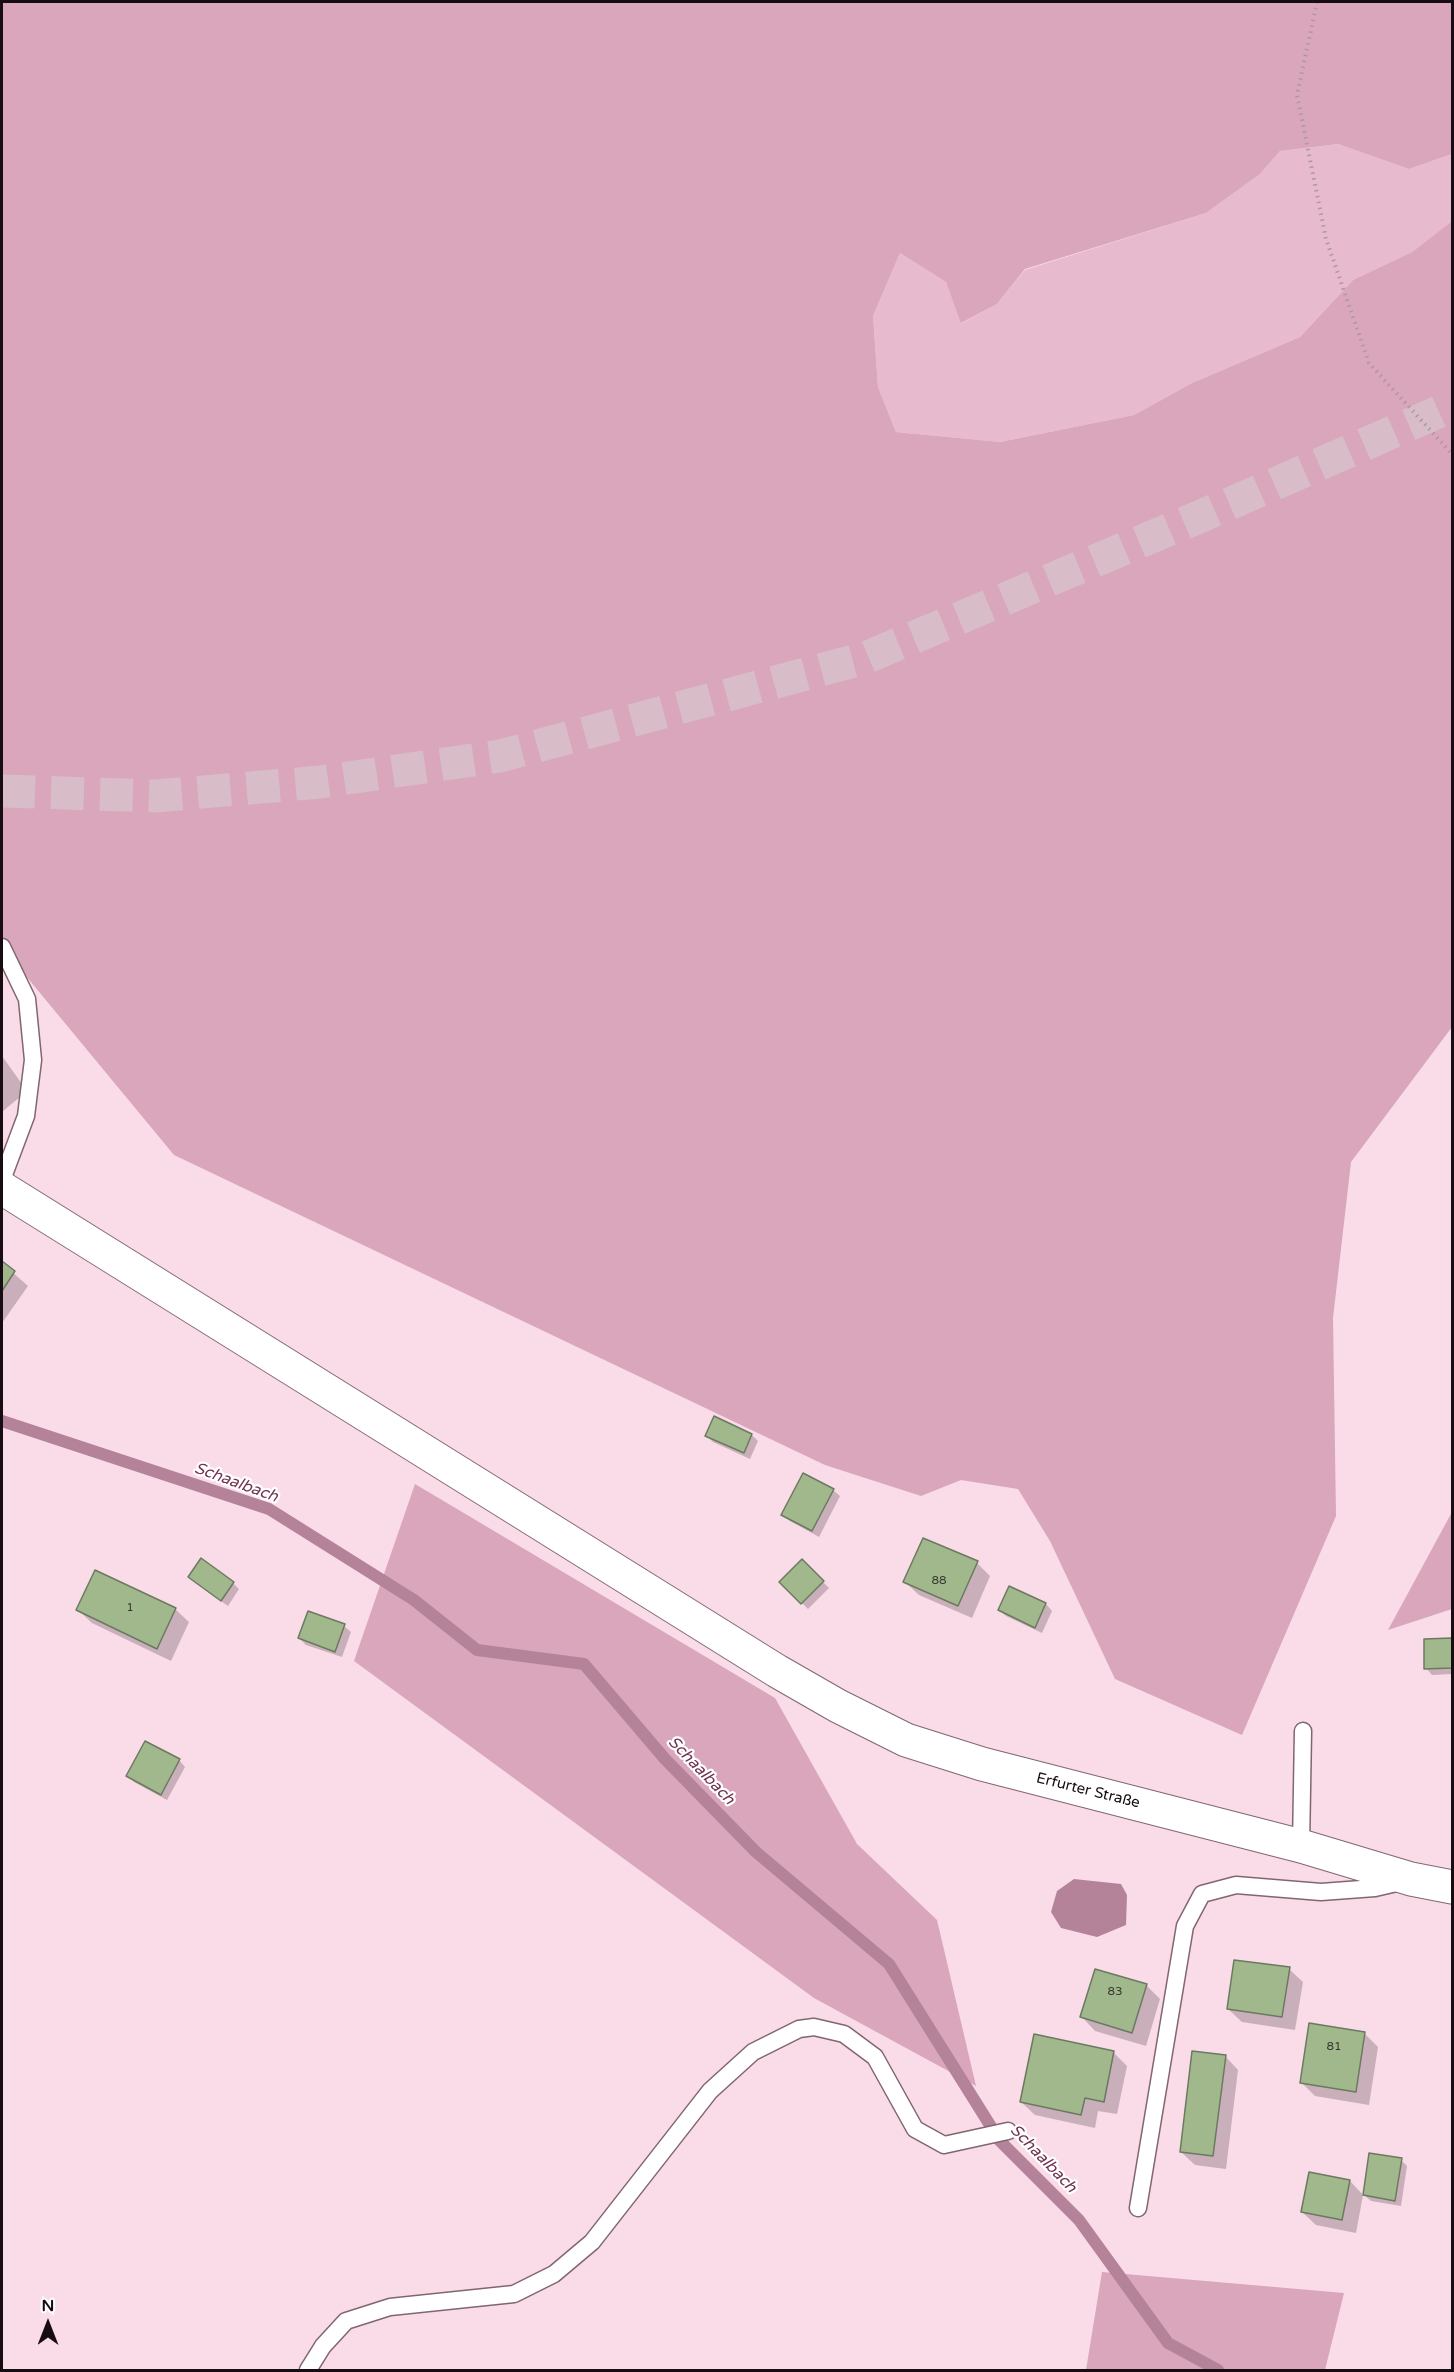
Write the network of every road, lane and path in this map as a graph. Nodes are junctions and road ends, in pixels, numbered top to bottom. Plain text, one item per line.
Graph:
1 (1317, 2) edge
2 (1452, 454) edge
3 (2, 947) edge
4 (2, 1180) edge
5 (2, 1188) edge
6 (1304, 1731) dead end
7 (1301, 1846) junction
8 (1411, 1879) junction
9 (1452, 1887) edge
10 (1008, 2131) dead end
11 (1138, 2208) dead end
12 (308, 2370) edge

1 - 2 path
3 - 4 lane
5 - 7 street, Erfurter Straße
6 - 7 lane
7 - 8 street, Erfurter Straße
8 - 9 street, Erfurter Straße
8 - 11 lane, Erfurter Straße
10 - 12 lane

